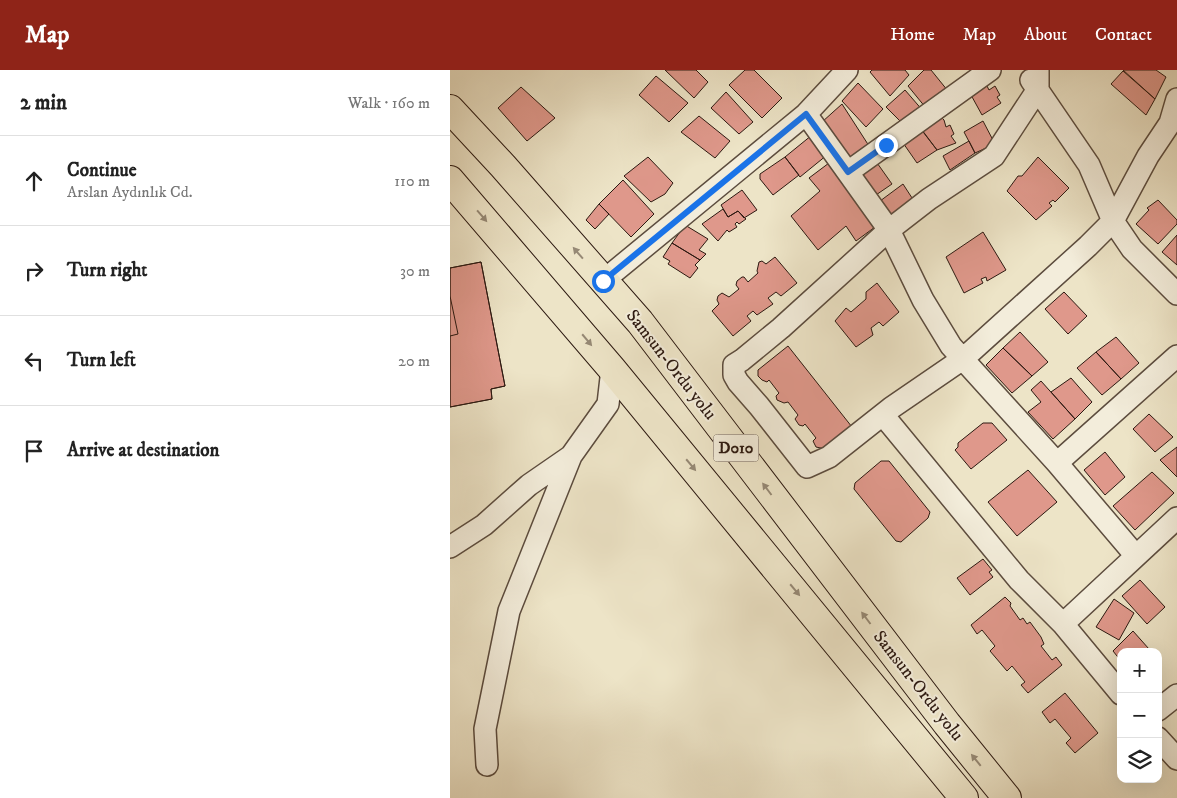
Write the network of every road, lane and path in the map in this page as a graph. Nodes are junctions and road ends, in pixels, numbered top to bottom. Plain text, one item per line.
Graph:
1 (847, 70) edge
2 (990, 70) edge
3 (1023, 70) edge
4 (1038, 80) edge
5 (1177, 99) edge
6 (450, 109) edge
7 (806, 114) junction
8 (848, 172) junction
9 (450, 180) edge
10 (1113, 221) junction
11 (889, 230) junction
12 (603, 281) junction
13 (1177, 294) edge
14 (1177, 356) edge
15 (964, 358) junction
16 (612, 369) junction
17 (883, 415) junction
18 (571, 456) junction
19 (1057, 463) junction
20 (1177, 518) edge
21 (450, 547) edge
22 (1136, 556) junction
23 (1063, 624) junction
24 (1120, 693) edge
25 (1177, 695) edge
26 (1162, 707) edge
27 (1162, 742) edge
28 (1177, 759) edge
29 (487, 765) dead end
30 (964, 798) edge
31 (1007, 798) edge

1 - 7 street
2 - 8 street
3 - 4 street
4 - 10 street
4 - 11 street
5 - 10 street
12 -> 6 highway, Samsun-Ordu yolu / D010
7 - 8 street
7 - 12 street
8 - 11 street
9 -> 16 highway, Samsun-Ordu yolu / D010
10 - 13 street
10 - 15 street
11 - 15 street
11 - 17 street
31 -> 12 highway, Samsun-Ordu yolu / D010
14 - 19 street
15 - 17 street
15 - 19 street
16 - 18 street
16 -> 30 highway, Samsun-Ordu yolu / D010
17 - 23 street
18 - 21 street
18 - 29 street
19 - 22 street
20 - 22 street
22 - 23 street
23 - 24 street
25 - 26 street
27 - 28 street

